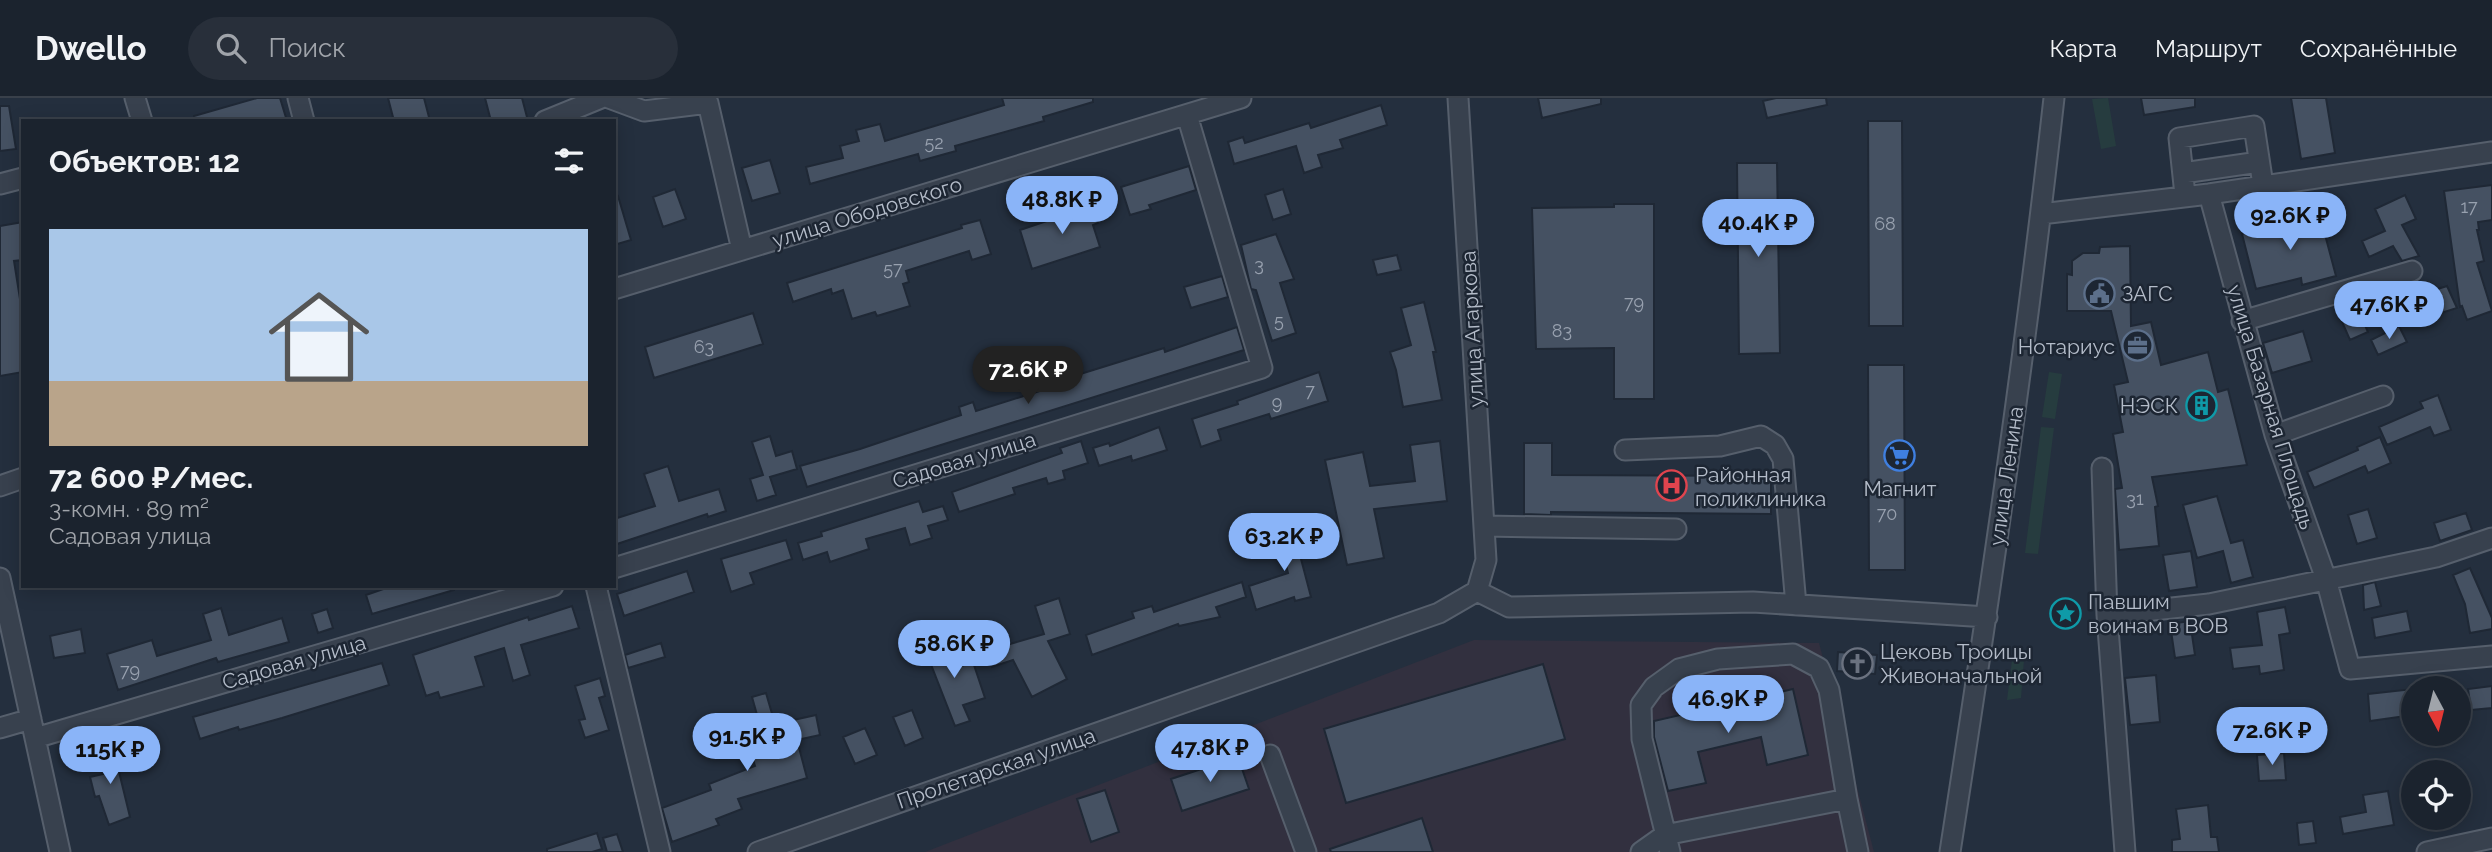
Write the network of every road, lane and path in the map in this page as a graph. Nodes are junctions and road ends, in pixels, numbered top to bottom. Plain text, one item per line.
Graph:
1 (135, 98) edge
2 (298, 98) edge
3 (601, 98) edge
4 (608, 98) edge
5 (1241, 98) edge
6 (1458, 98) edge
7 (2054, 98) edge
8 (713, 100) edge
9 (1186, 115) junction
10 (141, 119) edge
11 (303, 119) edge
12 (550, 119) edge
13 (2492, 152) edge
14 (2259, 162) junction
15 (2183, 173) junction
16 (21, 179) edge
17 (0, 184) edge
18 (2263, 184) junction
19 (2209, 194) junction
20 (2185, 195) junction
21 (2041, 214) junction
22 (742, 250) junction
23 (2412, 271) dead end
24 (616, 288) edge
25 (2242, 321) junction
26 (2383, 396) dead end
27 (2275, 435) junction
28 (1626, 450) dead end
29 (2102, 468) dead end
30 (21, 479) edge
31 (0, 486) edge
32 (1484, 526) junction
33 (1676, 529) dead end
34 (2492, 538) edge
35 (616, 567) edge
36 (0, 578) edge
37 (2326, 579) junction
38 (546, 588) edge
39 (596, 588) edge
40 (1477, 591) junction
41 (1796, 605) junction
42 (2107, 615) junction
43 (1987, 617) junction
44 (2492, 656) edge
45 (0, 728) edge
46 (33, 729) junction
47 (1270, 755) dead end
48 (1847, 799) junction
49 (2492, 838) edge
50 (1668, 844) edge
51 (60, 852) edge
52 (660, 852) edge
53 (758, 852) edge
54 (1306, 852) edge
55 (1641, 852) edge
56 (1858, 852) edge
57 (1950, 852) edge
58 (2125, 852) edge
59 (2427, 852) edge

1 - 10 street
2 - 11 street
3 - 12 street
4 - 8 street
5 - 9 street, улица Ободовского
6 - 32 street, улица Агаркова
7 - 21 street, улица Ленина
8 - 22 street
9 - 22 street, улица Ободовского
9 - 35 street, Садовая улица
13 - 18 street
14 - 15 street
14 - 15 street
14 - 18 street
15 - 20 street
16 - 17 street
18 - 19 street
19 - 20 street
19 - 25 street, улица Базарная Площадь
20 - 21 street
21 - 43 street, улица Ленина
22 - 24 street, улица Ободовского
23 - 25 street
25 - 27 street, улица Базарная Площадь
26 - 27 street
27 - 37 street, улица Базарная Площадь
28 - 41 street
29 - 42 street
30 - 31 street
32 - 33 street
32 - 40 street, улица Агаркова
34 - 37 street
36 - 46 street
37 - 42 street
37 - 44 street, улица Базарная Площадь
38 - 46 street, Садовая улица
39 - 52 street
40 - 41 street
40 - 53 street, Пролетарская улица
41 - 43 street
42 - 58 street
43 - 57 street, улица Ленина
45 - 46 street, Садовая улица
46 - 51 street
47 - 54 street
48 - 50 street
48 - 50 street
48 - 56 street
49 - 59 street
50 - 55 street

